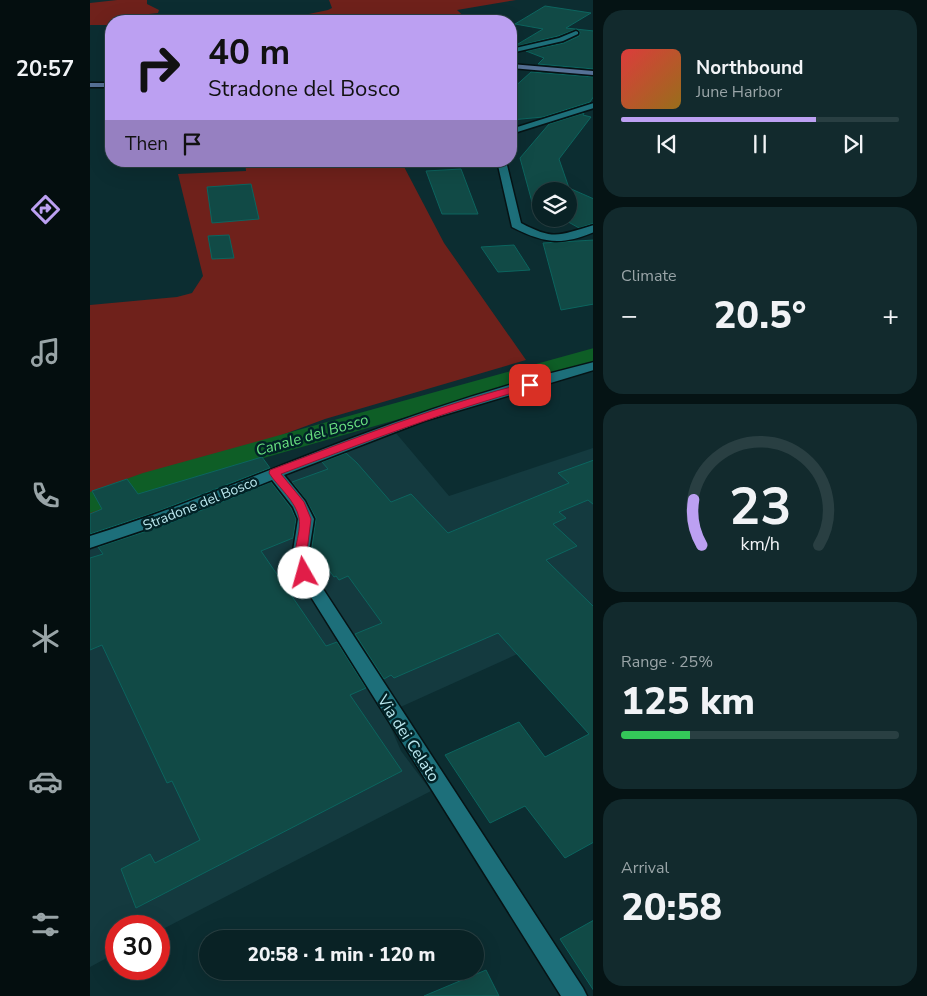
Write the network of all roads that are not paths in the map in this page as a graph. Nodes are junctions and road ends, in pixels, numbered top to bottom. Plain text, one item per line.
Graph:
1 (576, 33) dead end
2 (517, 50) edge
3 (517, 67) edge
4 (593, 73) edge
5 (105, 84) edge
6 (90, 85) edge
7 (593, 105) edge
8 (517, 130) edge
9 (502, 167) edge
10 (593, 228) edge
11 (593, 366) edge
12 (274, 473) junction
13 (90, 542) edge
14 (575, 996) edge

1 - 2 street
3 - 4 main road
5 - 6 main road
7 - 8 street
9 - 10 street
11 - 12 street, Stradone del Bosco
12 - 13 street, Stradone del Bosco
12 - 14 street, Via dei Celato

